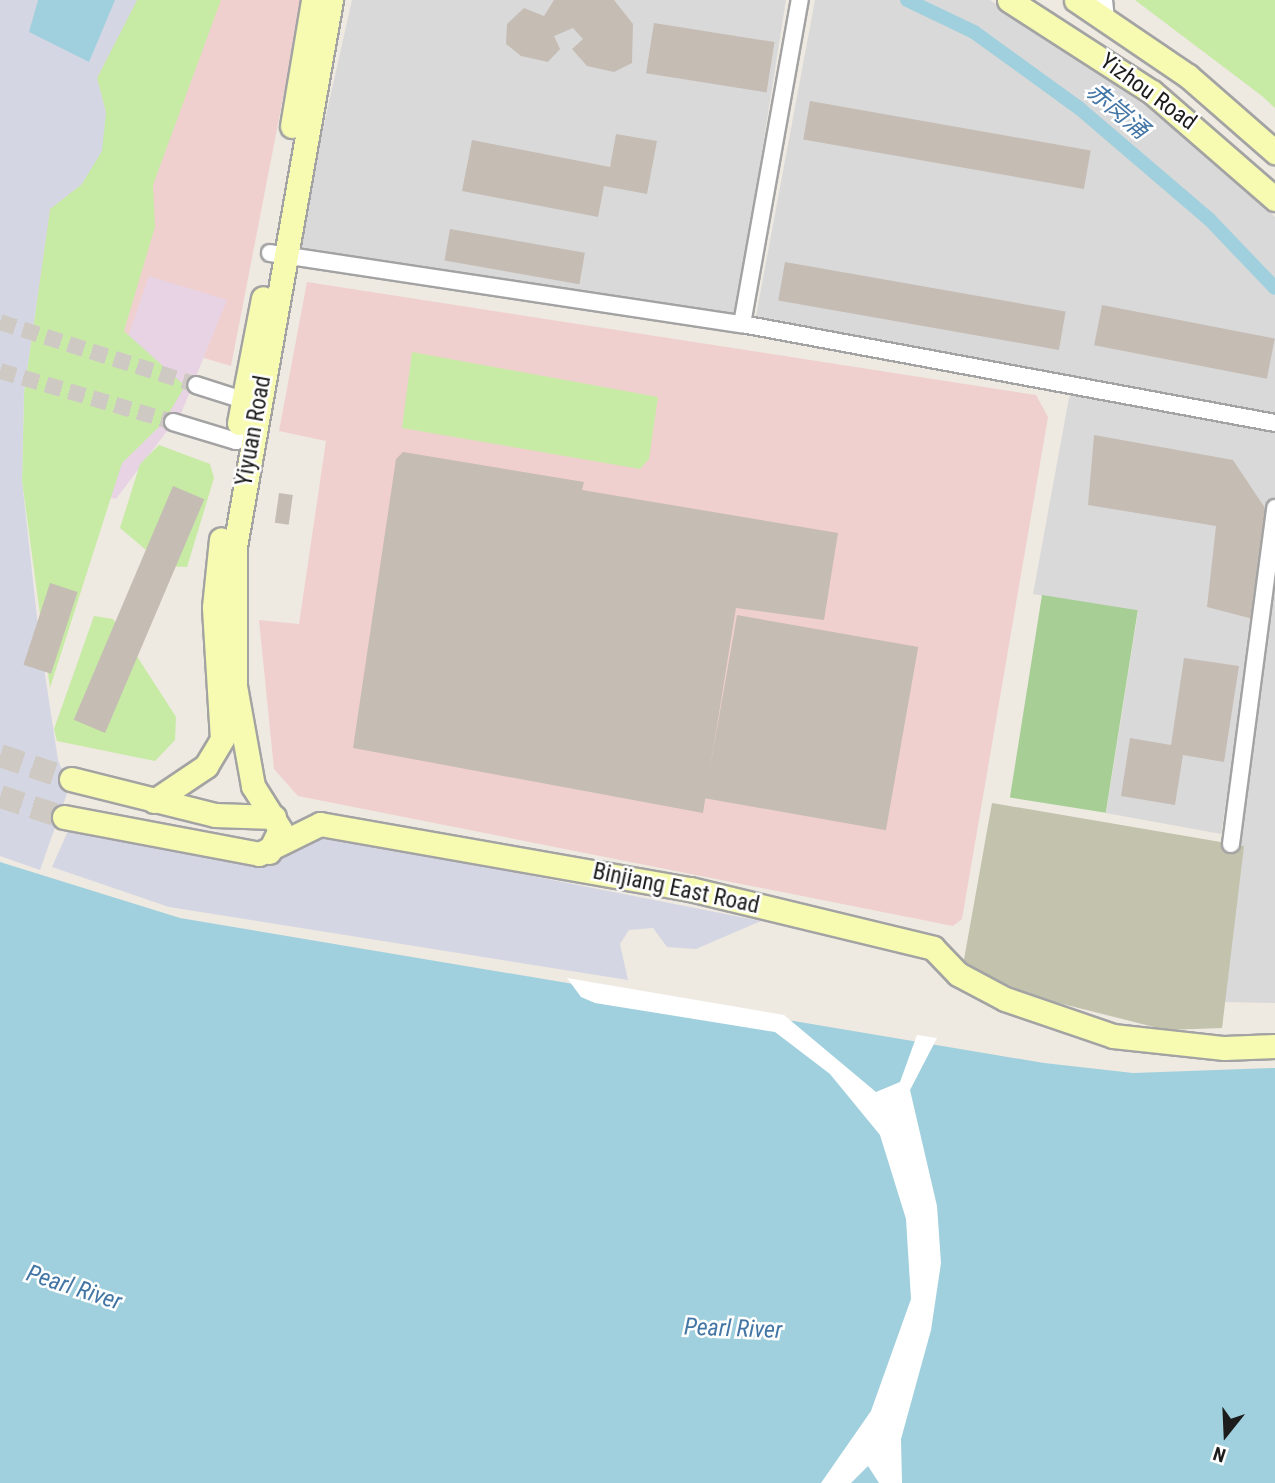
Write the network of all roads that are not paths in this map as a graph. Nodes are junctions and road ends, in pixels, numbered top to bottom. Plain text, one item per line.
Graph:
1 (313, 0) edge
2 (331, 0) edge
3 (800, 0) edge
4 (1009, 0) edge
5 (1076, 0) edge
6 (1105, 9) edge
7 (1275, 152) edge
8 (1275, 199) edge
9 (277, 254) junction
10 (742, 324) junction
11 (196, 385) tunnel mouth
12 (243, 400) junction
13 (173, 422) tunnel mouth
14 (255, 422) junction
15 (1275, 423) edge
16 (236, 441) junction
17 (1275, 508) edge
18 (71, 779) tunnel mouth
19 (154, 801) junction
20 (64, 817) tunnel mouth
21 (274, 817) junction
22 (1231, 844) dead end
23 (269, 852) junction
24 (1275, 1046) edge

1 - 9 street, Yiyuan Road
2 - 9 street, Yiyuan Road
3 - 10 street
4 - 8 street, Yizhou Road
5 - 6 street, Yizhou Road
6 - 7 street, Yizhou Road
9 - 10 street
9 - 12 street, Yiyuan Road
9 - 14 street, Yiyuan Road
10 - 15 street
11 - 12 street
12 - 14 street
12 - 16 street, Yiyuan Road
13 - 16 street
14 - 16 street
14 - 21 street, Yiyuan Road
16 - 19 street, Yiyuan Road
17 - 22 street
18 - 19 street
19 - 21 street
20 - 23 street
21 - 23 street
23 - 24 street, Binjiang East Road

